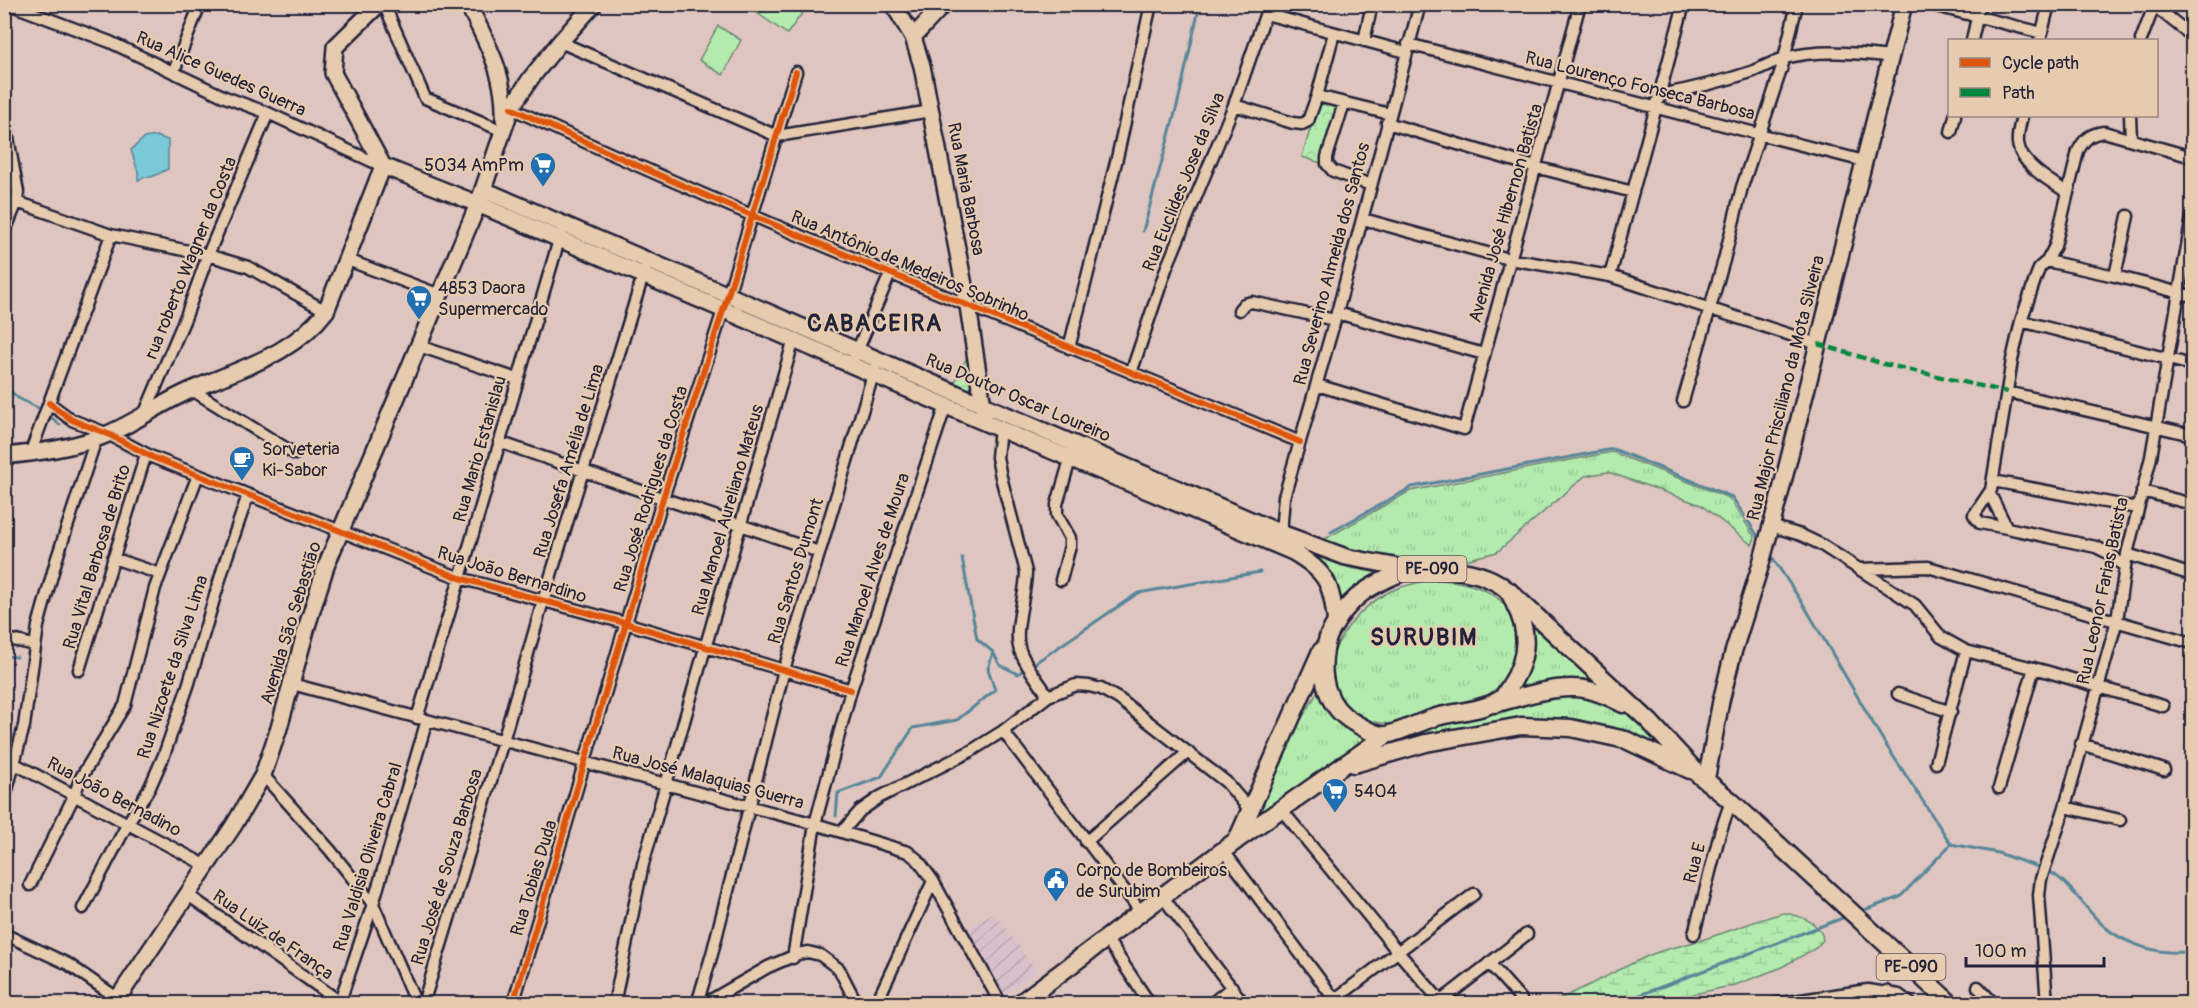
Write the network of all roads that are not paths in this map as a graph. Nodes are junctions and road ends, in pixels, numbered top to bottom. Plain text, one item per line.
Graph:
1 (9, 4) edge
2 (200, 4) edge
3 (382, 4) edge
4 (468, 4) edge
5 (594, 4) edge
6 (893, 4) edge
7 (944, 4) edge
8 (1151, 4) edge
9 (1372, 4) edge
10 (1420, 4) edge
11 (1580, 4) edge
12 (1684, 4) edge
13 (1797, 4) edge
14 (1904, 4) edge
15 (1928, 4) edge
16 (2049, 4) edge
17 (2153, 5) edge
18 (1268, 9) edge
19 (1979, 10) edge
20 (1334, 33) junction
21 (2193, 36) edge
22 (913, 37) junction
23 (2041, 37) edge
24 (1972, 39) edge
25 (2141, 39) edge
26 (1364, 41) junction
27 (560, 42) junction
28 (1407, 48) junction
29 (1892, 57) junction
30 (1784, 58) junction
31 (174, 71) junction
32 (796, 72) dead end
33 (1560, 83) junction
34 (1660, 95) junction
35 (1317, 96) junction
36 (1344, 103) junction
37 (1234, 105) junction
38 (511, 108) junction
39 (1657, 108) junction
40 (931, 111) junction
41 (268, 113) junction
42 (4, 116) edge
43 (1955, 117) edge
44 (2022, 117) edge
45 (2130, 117) edge
46 (1389, 118) junction
47 (503, 130) junction
48 (1951, 132) dead end
49 (1760, 134) junction
50 (777, 136) junction
51 (2131, 139) junction
52 (4, 144) edge
53 (12, 153) junction
54 (2193, 157) edge
55 (1864, 161) junction
56 (383, 166) junction
57 (1535, 167) junction
58 (1371, 185) junction
59 (1633, 192) junction
60 (2067, 192) junction
61 (4, 196) edge
62 (481, 197) junction
63 (17, 202) junction
64 (752, 216) junction
65 (2128, 216) dead end
66 (1363, 219) junction
67 (2192, 221) edge
68 (561, 231) junction
69 (4, 233) edge
70 (111, 235) junction
71 (208, 255) junction
72 (345, 259) junction
73 (1509, 259) junction
74 (2047, 261) junction
75 (646, 268) junction
76 (890, 274) junction
77 (1610, 276) junction
78 (2115, 276) junction
79 (2178, 292) junction
80 (440, 295) junction
81 (2193, 296) edge
82 (726, 302) junction
83 (968, 306) junction
84 (1710, 309) junction
85 (1239, 310) dead end
86 (326, 311) junction
87 (1336, 317) junction
88 (2021, 321) junction
89 (794, 339) junction
90 (1818, 344) junction
91 (419, 346) junction
92 (1069, 348) junction
93 (1484, 354) junction
94 (854, 357) junction
95 (878, 358) junction
96 (2167, 358) junction
97 (2193, 365) edge
98 (1131, 373) junction
99 (873, 374) junction
100 (517, 379) junction
101 (1317, 385) junction
102 (192, 390) junction
103 (2007, 392) junction
104 (1683, 400) dead end
105 (49, 403) junction
106 (946, 405) junction
107 (984, 414) junction
108 (144, 415) junction
109 (2156, 425) junction
110 (1000, 429) junction
111 (2193, 435) edge
112 (102, 436) junction
113 (499, 442) junction
114 (1300, 442) junction
115 (1073, 451) junction
116 (30, 454) junction
117 (146, 454) junction
118 (295, 454) dead end
119 (4, 456) edge
120 (582, 471) junction
121 (198, 475) junction
122 (1993, 481) junction
123 (2142, 491) junction
124 (1990, 494) junction
125 (248, 495) junction
126 (663, 498) junction
127 (2193, 504) edge
128 (2137, 508) junction
129 (740, 525) junction
130 (2007, 528) junction
131 (341, 531) junction
132 (1770, 531) junction
133 (1281, 533) junction
134 (819, 552) junction
135 (2127, 554) junction
136 (113, 558) junction
137 (2125, 567) junction
138 (1410, 569) junction
139 (1858, 569) junction
140 (160, 574) junction
141 (2193, 575) edge
142 (460, 578) junction
143 (1061, 580) dead end
144 (1508, 590) junction
145 (543, 601) junction
146 (2117, 620) junction
147 (625, 623) junction
148 (1332, 629) junction
149 (4, 638) edge
150 (2193, 643) edge
151 (34, 645) junction
152 (705, 648) junction
153 (1966, 651) junction
154 (2034, 668) junction
155 (79, 670) dead end
156 (784, 670) junction
157 (292, 684) junction
158 (2099, 688) junction
159 (851, 690) junction
160 (1898, 694) dead end
161 (1048, 696) junction
162 (2163, 706) dead end
163 (1473, 709) junction
164 (1950, 712) junction
165 (422, 719) junction
166 (1649, 721) junction
167 (1003, 731) junction
168 (1385, 736) junction
169 (503, 741) junction
170 (2081, 744) junction
171 (1188, 752) junction
172 (10, 760) edge
173 (585, 762) junction
174 (1936, 764) dead end
175 (1339, 768) junction
176 (2164, 770) dead end
177 (263, 775) junction
178 (1703, 778) junction
179 (667, 784) junction
180 (1999, 788) dead end
181 (75, 794) junction
182 (4, 801) edge
183 (1731, 801) junction
184 (748, 806) junction
185 (2065, 807) junction
186 (1249, 809) junction
187 (1281, 809) junction
188 (2120, 820) dead end
189 (128, 823) junction
190 (815, 824) junction
191 (842, 832) junction
192 (1237, 840) junction
193 (1086, 842) junction
194 (1223, 850) junction
195 (207, 866) junction
196 (933, 881) junction
197 (30, 885) dead end
198 (1474, 894) dead end
199 (188, 895) junction
200 (1162, 896) junction
201 (373, 904) junction
202 (83, 908) dead end
203 (1141, 912) junction
204 (4, 934) edge
205 (1527, 934) dead end
206 (1694, 934) dead end
207 (1106, 938) junction
208 (1398, 952) junction
209 (792, 958) junction
210 (1489, 963) junction
211 (1232, 987) junction
212 (1978, 987) dead end
213 (1887, 991) junction
214 (1521, 999) dead end
215 (119, 1001) edge
216 (339, 1002) edge
217 (1030, 1002) edge
218 (1334, 1002) edge
219 (1442, 1002) edge
220 (1803, 1002) edge
221 (416, 1004) edge
222 (423, 1004) edge
223 (513, 1004) edge
224 (614, 1004) edge
225 (697, 1004) edge
226 (704, 1004) edge
227 (857, 1004) edge
228 (876, 1004) edge
229 (1001, 1004) edge
230 (1150, 1004) edge
231 (1212, 1004) edge
232 (1244, 1004) edge
233 (1774, 1004) edge
234 (1884, 1004) edge
235 (1911, 1004) edge
236 (1951, 1004) edge
237 (1994, 1004) edge
238 (2047, 1004) edge

1 - 31 street, Rua Alice Guedes Guerra
2 - 31 street
3 - 47 street
3 - 56 main road
4 - 47 main road
5 - 27 main road
6 - 22 main road, Rua Maria Barbosa
7 - 22 main road
8 - 92 street
9 - 26 street
10 - 28 street, Rua Severino Almeida dos Santos
11 - 33 street, Avenida José Hibernon Batista
12 - 34 street
13 - 30 street
14 - 29 main road, Rua Major Prisciliano da Mota Silveira
15 - 19 street
16 - 23 street
17 - 21 street
17 - 25 street
18 - 20 street, Rua Lourenço Fonseca Barbosa
18 - 37 street, Rua Euclides Jose da Silva
19 - 23 street
19 - 24 street
20 - 26 street, Rua Lourenço Fonseca Barbosa
20 - 35 street
22 - 40 main road, Rua Maria Barbosa
26 - 28 street, Rua Lourenço Fonseca Barbosa
27 - 38 main road
27 - 50 street
28 - 33 street, Rua Lourenço Fonseca Barbosa
28 - 46 street, Rua Severino Almeida dos Santos
29 - 30 street
29 - 55 main road, Rua Major Prisciliano da Mota Silveira
30 - 34 street
30 - 49 street
31 - 41 street, Rua Alice Guedes Guerra
32 - 50 street, Rua José Rodrigues da Costa
33 - 39 street, Rua Lourenço Fonseca Barbosa
33 - 57 street, Avenida José Hibernon Batista
34 - 39 street
35 - 36 street
35 - 37 street
36 - 46 street
36 - 58 street
37 - 98 street, Rua Euclides Jose da Silva
38 - 47 main road
38 - 64 street, Rua Antônio de Medeiros Sobrinho
39 - 49 street, Rua Lourenço Fonseca Barbosa
39 - 59 street
40 - 50 street
40 - 83 main road, Rua Maria Barbosa
41 - 56 street, Rua Alice Guedes Guerra
41 - 71 street, rua roberto Wagner da Costa
42 - 53 street
43 - 48 street
44 - 60 street
45 - 51 street
46 - 57 street
46 - 58 street, Rua Severino Almeida dos Santos
47 - 62 main road, Avenida São Sebastião
49 - 55 street, Rua Lourenço Fonseca Barbosa
49 - 84 street
50 - 64 street, Rua José Rodrigues da Costa
51 - 54 street
51 - 60 street
52 - 53 street
53 - 63 street
55 - 90 main road, Rua Major Prisciliano da Mota Silveira
56 - 62 main road, Rua Doutor Oscar Loureiro
56 - 72 main road
57 - 59 street
57 - 73 street, Avenida José Hibernon Batista
58 - 66 street, Rua Severino Almeida dos Santos
59 - 77 street
60 - 74 street
61 - 63 street
62 - 68 main road, Rua Doutor Oscar Loureiro
62 - 80 main road, Avenida São Sebastião
63 - 69 street
63 - 70 street
64 - 76 street, Rua Antônio de Medeiros Sobrinho
64 - 82 street, Rua José Rodrigues da Costa
65 - 78 street
66 - 73 street
66 - 87 street, Rua Severino Almeida dos Santos
67 - 79 street, Rua Leonor Farias Batista
68 - 75 main road, Rua Doutor Oscar Loureiro
68 - 100 street, Rua Mario Estanislau
70 - 71 street
70 - 105 street
71 - 86 street
71 - 108 street, rua roberto Wagner da Costa
72 - 80 street
72 - 86 main road
73 - 77 street
73 - 93 street, Avenida José Hibernon Batista
74 - 78 street
74 - 88 street
75 - 82 main road, Rua Doutor Oscar Loureiro
75 - 120 street, Rua Josefa Amélia de Lima
76 - 83 street, Rua Antônio de Medeiros Sobrinho
76 - 94 street
77 - 84 street
78 - 79 street
79 - 81 street
79 - 96 street, Rua Leonor Farias Batista
80 - 91 main road, Avenida São Sebastião
82 - 89 main road, Rua Doutor Oscar Loureiro
82 - 94 main road, Rua Doutor Oscar Loureiro
82 - 126 street, Rua José Rodrigues da Costa
83 - 92 street, Rua Antônio de Medeiros Sobrinho
83 - 107 main road, Rua Maria Barbosa
84 - 90 street
84 - 104 street
85 - 87 street
86 - 102 main road
87 - 93 street
87 - 101 street, Rua Severino Almeida dos Santos
88 - 96 street
88 - 103 street
89 - 94 main road, Rua Doutor Oscar Loureiro
89 - 129 street, Rua Manoel Aureliano Mateus
90 - 132 main road, Rua Major Prisciliano da Mota Silveira
91 - 100 street
91 - 131 main road, Avenida São Sebastião
92 - 98 street, Rua Antônio de Medeiros Sobrinho
93 - 101 street, Avenida José Hibernon Batista
94 - 95 main road, Rua Doutor Oscar Loureiro
94 - 99 main road, Rua Doutor Oscar Loureiro
95 - 99 street, Rua Santos Dumont
95 - 107 main road, Rua Doutor Oscar Loureiro
96 - 97 street
96 - 109 street, Rua Leonor Farias Batista
98 - 114 street, Rua Antônio de Medeiros Sobrinho
99 - 106 main road, Rua Doutor Oscar Loureiro
99 - 134 street, Rua Santos Dumont
100 - 113 street, Rua Mario Estanislau
101 - 114 street, Rua Severino Almeida dos Santos
102 - 108 main road
102 - 118 street
103 - 109 street
103 - 122 street
105 - 112 street, Rua João Bernardino
105 - 116 street
106 - 107 main road, Rua Doutor Oscar Loureiro
106 - 159 street, Rua Manoel Alves de Moura
107 - 110 main road, Rua Doutor Oscar Loureiro
107 - 115 main road, Rua Doutor Oscar Loureiro
108 - 112 main road
109 - 111 street
109 - 123 street, Rua Leonor Farias Batista
110 - 115 main road, Rua Doutor Oscar Loureiro
110 - 161 street
112 - 116 main road
112 - 117 street, Rua João Bernardino
112 - 151 street
113 - 120 street
113 - 142 street, Rua Mario Estanislau
114 - 133 street, Rua Severino Almeida dos Santos
115 - 133 main road, Rua Doutor Oscar Loureiro
115 - 143 street
115 - 148 main road, Rua Doutor Oscar Loureiro
116 - 119 main road
117 - 121 street, Rua João Bernardino
117 - 136 street, Rua Vital Barbosa de Brito
120 - 126 street
120 - 145 street, Rua Josefa Amélia de Lima
121 - 125 street, Rua João Bernardino
121 - 140 street
122 - 124 street
122 - 128 street
123 - 127 street
123 - 128 street, Rua Leonor Farias Batista
124 - 130 street
124 - 130 street
125 - 131 street, Rua João Bernardino
125 - 189 street, Rua Nizoete da Silva Lima
126 - 129 street
126 - 147 street, Rua José Rodrigues da Costa
128 - 135 street, Rua Leonor Farias Batista
129 - 134 street
129 - 152 street, Rua Manoel Aureliano Mateus
130 - 137 street
131 - 142 street, Rua João Bernardino
131 - 157 main road, Avenida São Sebastião
132 - 139 street
132 - 178 main road, Rua Major Prisciliano da Mota Silveira
133 - 138 main road, Rua Doutor Oscar Loureiro
134 - 156 street, Rua Santos Dumont
135 - 137 street, Rua Leonor Farias Batista
135 - 141 street
136 - 140 street
136 - 155 street, Rua Vital Barbosa de Brito
137 - 146 street, Rua Leonor Farias Batista
138 - 144 main road, PE-090
138 - 148 main road, PE-090
139 - 146 street
139 - 153 street
140 - 181 street
142 - 145 street, Rua João Bernardino
142 - 165 street, Rua Mario Estanislau
144 - 163 main road, PE-090
144 - 166 main road, PE-090 / PE-090
145 - 147 street, Rua João Bernardino
145 - 169 street, Rua Josefa Amélia de Lima
146 - 150 street
146 - 158 street, Rua Leonor Farias Batista
147 - 152 street, Rua João Bernardino
147 - 173 street, Rua José Rodrigues da Costa
148 - 168 main road, PE-090
148 - 186 main road, PE-090
149 - 151 street
151 - 172 street
152 - 156 street, Rua João Bernardino
152 - 179 street, Rua Manoel Aureliano Mateus
153 - 154 street
153 - 164 street
154 - 158 street
154 - 180 street
156 - 159 street, Rua João Bernardino
156 - 184 street, Rua Santos Dumont
157 - 165 street, Rua José Malaquias Guerra
157 - 177 main road, Avenida São Sebastião
158 - 162 street
158 - 170 street, Rua Leonor Farias Batista
159 - 190 street, Rua Manoel Alves de Moura
160 - 164 street
161 - 167 street
161 - 171 street
163 - 166 main road, PE-090
163 - 168 main road, PE-090
164 - 174 street
165 - 169 street, Rua José Malaquias Guerra
165 - 201 street, Rua Valdisia Oliveira Cabral
166 - 178 main road, PE-090 / PE-090
167 - 191 street
167 - 193 street
168 - 175 main road, PE-090
169 - 173 street, Rua José Malaquias Guerra
169 - 222 street, Rua José de Souza Barbosa
170 - 176 street
170 - 185 street, Rua Leonor Farias Batista
171 - 186 street
171 - 193 street
172 - 181 street, Rua João Bernadino
172 - 182 street
173 - 179 street, Rua José Malaquias Guerra
173 - 223 street, Rua Tobias Duda
175 - 178 main road, PE-090
175 - 187 main road, PE-090
177 - 195 main road, Avenida São Sebastião
177 - 201 street
178 - 183 main road, PE-090 / PE-090
179 - 184 street, Rua José Malaquias Guerra
179 - 224 street, Rua Manoel Aureliano Mateus
181 - 189 street, Rua João Bernadino
181 - 197 street
183 - 206 street, Rua E
183 - 236 main road, PE-090 / PE-090
184 - 190 street, Rua José Malaquias Guerra
184 - 225 street, Rua Santos Dumont
185 - 188 street
185 - 238 street, Rua Leonor Farias Batista
186 - 192 main road, PE-090
187 - 192 main road, PE-090
187 - 208 street
189 - 195 street, Rua João Bernadino
189 - 202 street, Rua Nizoete da Silva Lima
190 - 191 street, Rua José Malaquias Guerra
190 - 209 street, Rua Manoel Alves de Moura
191 - 196 street, Rua José Malaquias Guerra
192 - 194 main road, PE-090
193 - 203 street
194 - 200 main road, PE-090
194 - 218 street
195 - 199 main road, Avenida São Sebastião
196 - 228 street
196 - 229 street, Rua José Malaquias Guerra
198 - 208 street
199 - 215 main road, Avenida São Sebastião
199 - 216 street, Rua Luiz de França
200 - 203 main road, PE-090
200 - 211 street
201 - 216 street, Rua Valdisia Oliveira Cabral
201 - 221 street
203 - 207 main road, PE-090
204 - 215 street
205 - 210 street
207 - 217 main road, PE-090
207 - 230 street
208 - 218 street
208 - 219 street
209 - 226 street
209 - 227 street
210 - 214 street
210 - 219 street
211 - 231 street
211 - 232 street
212 - 237 street
213 - 220 street
213 - 234 street
213 - 235 street
220 - 233 street

